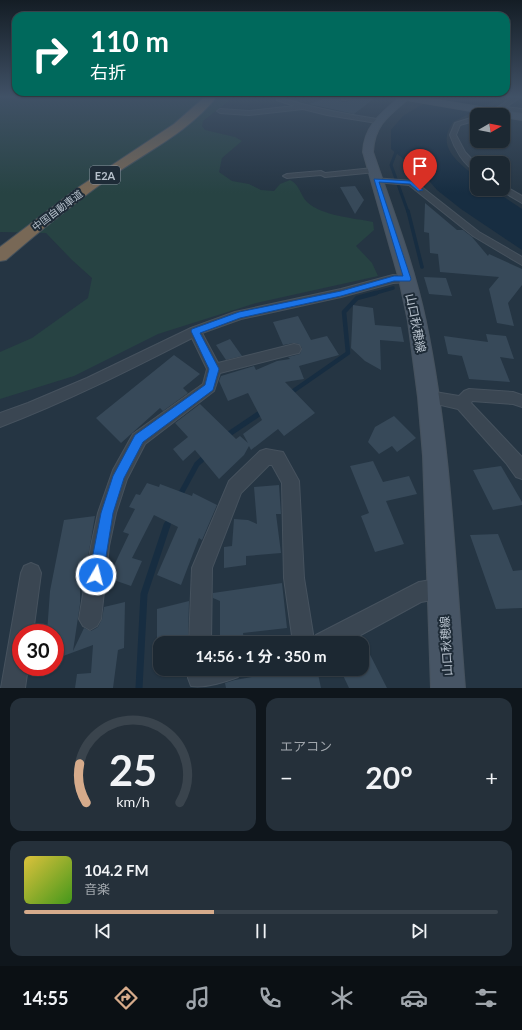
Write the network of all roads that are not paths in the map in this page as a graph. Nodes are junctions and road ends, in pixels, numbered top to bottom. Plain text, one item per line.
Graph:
1 (159, 128) edge
2 (175, 128) edge
3 (373, 128) edge
4 (456, 128) edge
5 (470, 162) edge
6 (287, 176) dead end
7 (380, 177) junction
8 (510, 192) edge
9 (522, 200) edge
10 (0, 239) edge
11 (0, 256) edge
12 (522, 262) edge
13 (407, 279) junction
14 (195, 331) junction
15 (294, 349) dead end
16 (214, 369) junction
17 (429, 397) junction
18 (522, 401) edge
19 (462, 403) junction
20 (0, 420) edge
21 (522, 471) edge
22 (31, 573) dead end
23 (443, 588) junction
24 (90, 619) dead end
25 (23, 624) edge
26 (200, 636) edge
27 (303, 636) edge
28 (337, 636) edge
29 (15, 676) edge
30 (13, 688) edge
31 (448, 688) edge

1 - 10 highway, 中国自動車道 / E2A
2 - 11 highway, 中国自動車道 / E2A
3 - 7 main road, 山口秋穂線
4 - 5 street
6 - 7 street
7 - 12 street
7 - 13 main road, 山口秋穂線
8 - 9 street
13 - 14 street
13 - 17 main road, 山口秋穂線
14 - 16 street
14 - 20 street
15 - 16 street
16 - 24 street
17 - 19 street
17 - 23 main road, 山口秋穂線
18 - 19 street
19 - 21 street
22 - 25 street
23 - 28 street
23 - 31 main road, 山口秋穂線
26 - 27 street
29 - 30 street

